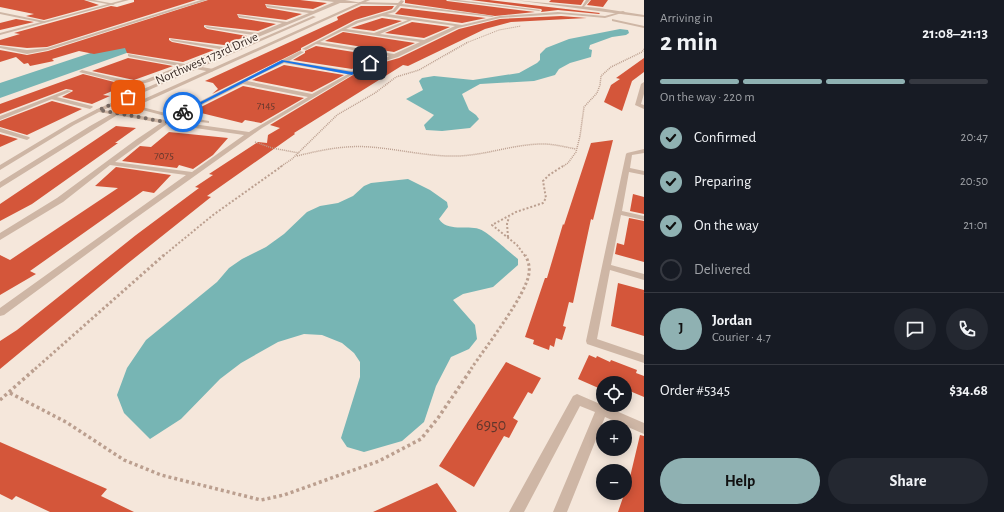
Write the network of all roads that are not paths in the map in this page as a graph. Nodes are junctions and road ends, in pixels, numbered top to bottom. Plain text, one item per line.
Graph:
1 (87, 0) edge
2 (128, 0) edge
3 (204, 0) edge
4 (320, 0) edge
5 (368, 0) edge
6 (403, 0) edge
7 (449, 0) edge
8 (516, 0) edge
9 (588, 0) edge
10 (344, 1) edge
11 (539, 1) edge
12 (114, 2) edge
13 (105, 3) junction
14 (360, 4) junction
15 (400, 5) junction
16 (266, 6) dead end
17 (582, 7) junction
18 (537, 10) junction
19 (315, 12) junction
20 (623, 12) junction
21 (0, 13) edge
22 (564, 13) junction
23 (381, 15) junction
24 (540, 15) junction
25 (239, 16) dead end
26 (644, 16) edge
27 (500, 17) junction
28 (412, 19) junction
29 (613, 20) dead end
30 (36, 21) junction
31 (44, 22) junction
32 (288, 23) junction
33 (463, 26) junction
34 (207, 27) dead end
35 (644, 27) edge
36 (0, 30) edge
37 (343, 30) junction
38 (0, 34) edge
39 (374, 34) junction
40 (259, 35) junction
41 (172, 40) dead end
42 (426, 42) junction
43 (316, 43) junction
44 (0, 47) edge
45 (225, 49) junction
46 (130, 55) dead end
47 (396, 56) junction
48 (385, 60) dead end
49 (283, 61) junction
50 (370, 63) dead end
51 (185, 65) junction
52 (196, 67) junction
53 (211, 70) junction
54 (82, 72) dead end
55 (352, 74) junction
56 (242, 82) junction
57 (644, 84) edge
58 (69, 92) dead end
59 (642, 95) edge
60 (313, 96) junction
61 (53, 98) junction
62 (115, 102) junction
63 (132, 106) junction
64 (90, 107) dead end
65 (644, 107) edge
66 (99, 110) junction
67 (117, 113) junction
68 (175, 117) junction
69 (0, 118) edge
70 (166, 122) junction
71 (0, 130) edge
72 (256, 130) junction
73 (247, 136) junction
74 (27, 138) dead end
75 (644, 151) edge
76 (108, 163) junction
77 (0, 168) edge
78 (626, 169) junction
79 (644, 172) edge
80 (193, 174) junction
81 (0, 186) edge
82 (617, 212) junction
83 (644, 218) edge
84 (0, 237) edge
85 (606, 266) junction
86 (644, 277) edge
87 (0, 313) edge
88 (644, 359) edge
89 (596, 407) edge
90 (601, 412) edge
91 (606, 412) edge
92 (644, 429) edge
93 (516, 512) edge
94 (560, 512) edge

1 - 13 street
2 - 12 street
3 - 44 street
4 - 10 street
5 - 14 street, Northwest 173rd Drive
6 - 15 lane
7 - 18 lane
8 - 11 street
9 - 17 street
10 - 14 street
10 - 19 street
10 - 52 street, Northwest 173rd Drive
11 - 17 street
12 - 13 street
12 - 31 street
13 - 30 street
14 - 15 lane
14 - 53 street, Northwest 173rd Drive
15 - 23 lane
15 - 27 lane
16 - 19 street
17 - 20 street
18 - 22 lane
18 - 24 lane
19 - 32 street
20 - 22 lane
20 - 26 street
21 - 30 street
22 - 24 lane
23 - 28 lane
23 - 37 lane
24 - 27 lane
25 - 32 street
27 - 33 lane
28 - 33 lane
28 - 39 lane
29 - 35 lane
30 - 31 street
30 - 36 street
31 - 38 street
32 - 40 street
33 - 42 lane
34 - 40 street
37 - 39 lane
37 - 43 lane
39 - 42 lane
40 - 45 street
41 - 45 street
42 - 47 lane
43 - 47 lane
43 - 49 lane
45 - 51 street
46 - 51 street
47 - 48 lane
49 - 55 lane
49 - 56 lane
50 - 55 lane
51 - 52 street
51 - 54 street
52 - 53 street
52 - 62 street, Northwest 173rd Drive
53 - 63 street, Northwest 173rd Drive
55 - 60 lane
56 - 60 lane
56 - 68 lane
57 - 59 lane
58 - 61 street
59 - 65 lane
60 - 72 lane
61 - 64 lane
61 - 69 street
62 - 63 lane
62 - 66 street, Northwest 173rd Drive
63 - 67 street, Northwest 173rd Drive
63 - 68 lane
66 - 67 lane
66 - 77 street, Northwest 173rd Drive
67 - 70 lane
67 - 81 street, Northwest 173rd Drive
68 - 70 lane
68 - 72 lane
70 - 73 lane
70 - 76 lane
71 - 74 lane
72 - 73 lane
73 - 80 lane
75 - 78 lane
76 - 80 lane
76 - 84 lane
78 - 79 lane
78 - 82 lane
80 - 87 lane
82 - 83 lane
82 - 85 lane
85 - 86 lane
85 - 88 lane
89 - 93 lane
90 - 94 lane
91 - 92 lane

